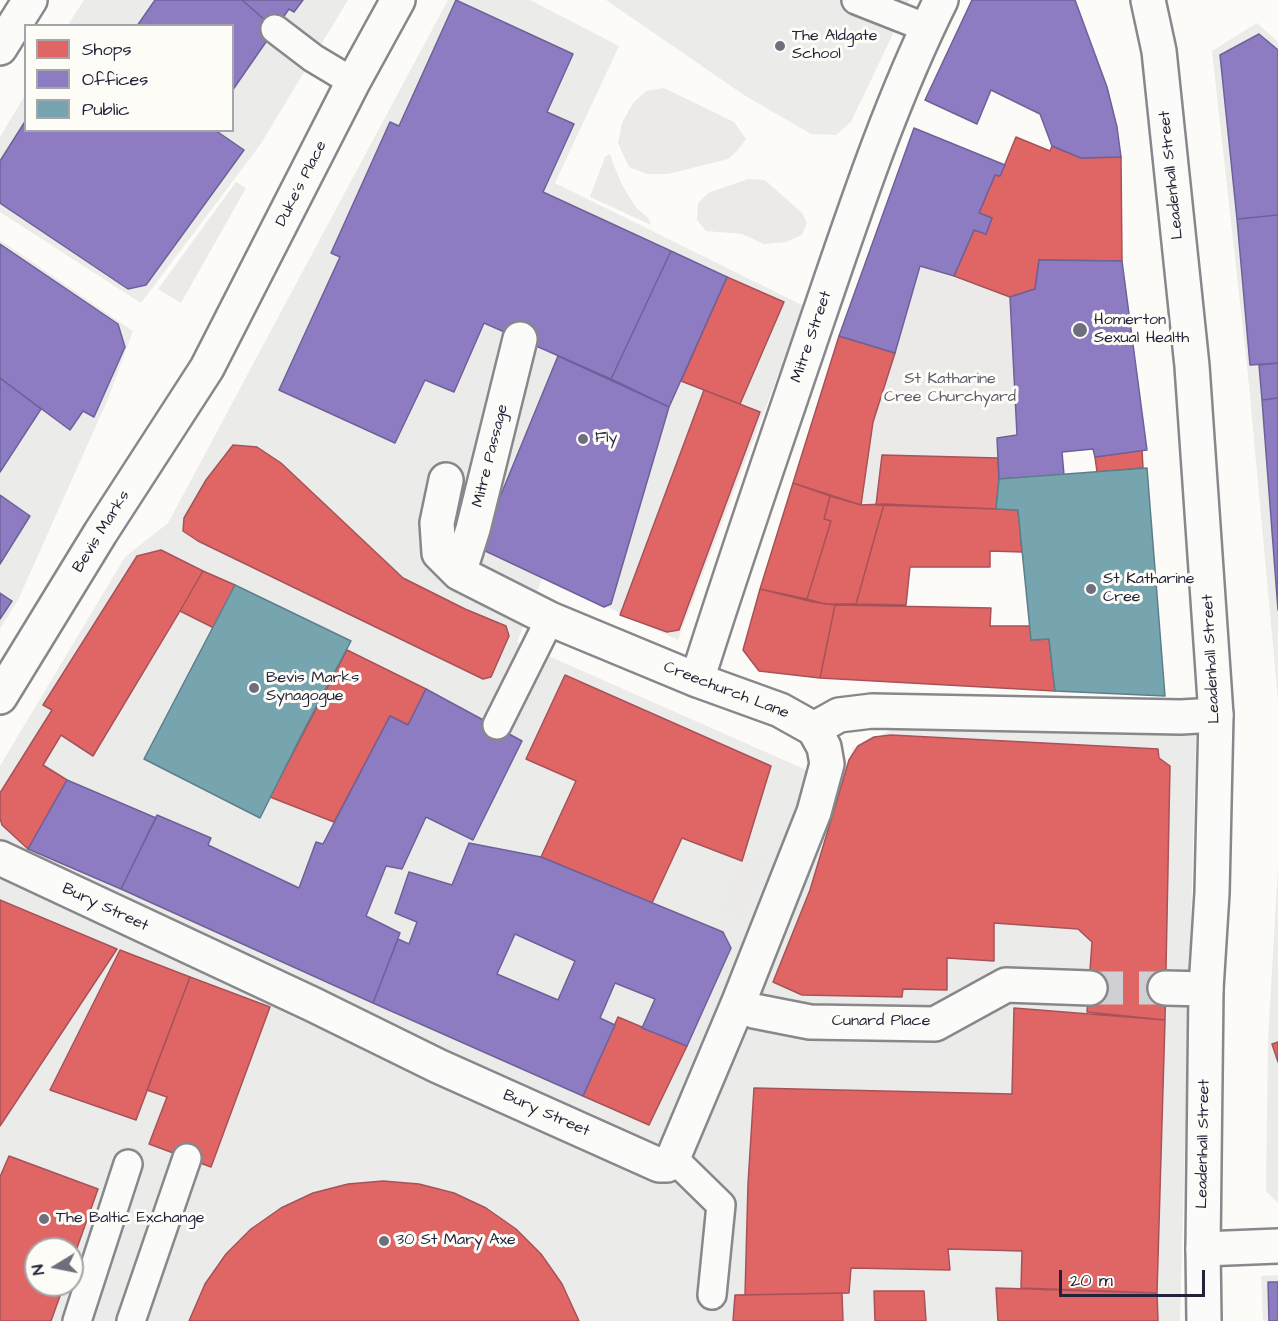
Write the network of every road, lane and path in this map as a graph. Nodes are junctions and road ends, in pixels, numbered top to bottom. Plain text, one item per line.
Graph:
1 (30, 0) edge
2 (398, 0) edge
3 (856, 0) edge
4 (1148, 0) edge
5 (934, 14) edge
6 (275, 29) dead end
7 (0, 48) edge
8 (353, 82) junction
9 (520, 339) dead end
10 (207, 368) joint
11 (446, 480) dead end
12 (459, 573) junction
13 (550, 619) junction
14 (697, 680) junction
15 (0, 697) edge
16 (1216, 715) junction
17 (497, 725) dead end
18 (814, 729) junction
19 (0, 858) edge
20 (1090, 988) tunnel mouth
21 (1165, 988) tunnel mouth
22 (1206, 989) junction
23 (738, 1004) junction
24 (187, 1158) dead end
25 (673, 1158) junction
26 (128, 1164) dead end
27 (1278, 1246) edge
28 (1203, 1249) junction
29 (712, 1295) dead end
30 (77, 1321) edge
31 (130, 1321) edge
32 (1204, 1321) edge

1 - 7 street
2 - 8 street, Duke's Place
3 - 5 lane
4 - 16 street, Leadenhall Street
5 - 14 street, Mitre Street
6 - 8 lane
8 - 10 street, Duke's Place
9 - 12 street, Mitre Passage
10 - 15 street, Bevis Marks
11 - 12 street, Creechurch Lane
12 - 13 street, Creechurch Lane
13 - 14 street, Creechurch Lane
13 - 17 lane
14 - 18 street, Creechurch Lane
16 - 18 street
16 - 22 street, Leadenhall Street
18 - 23 street
19 - 25 street, Bury Street
20 - 23 street, Cunard Place
21 - 22 street
22 - 28 street, Leadenhall Street
23 - 25 street
24 - 31 lane
25 - 29 lane
26 - 30 lane
27 - 28 street
28 - 32 street, Leadenhall Street

